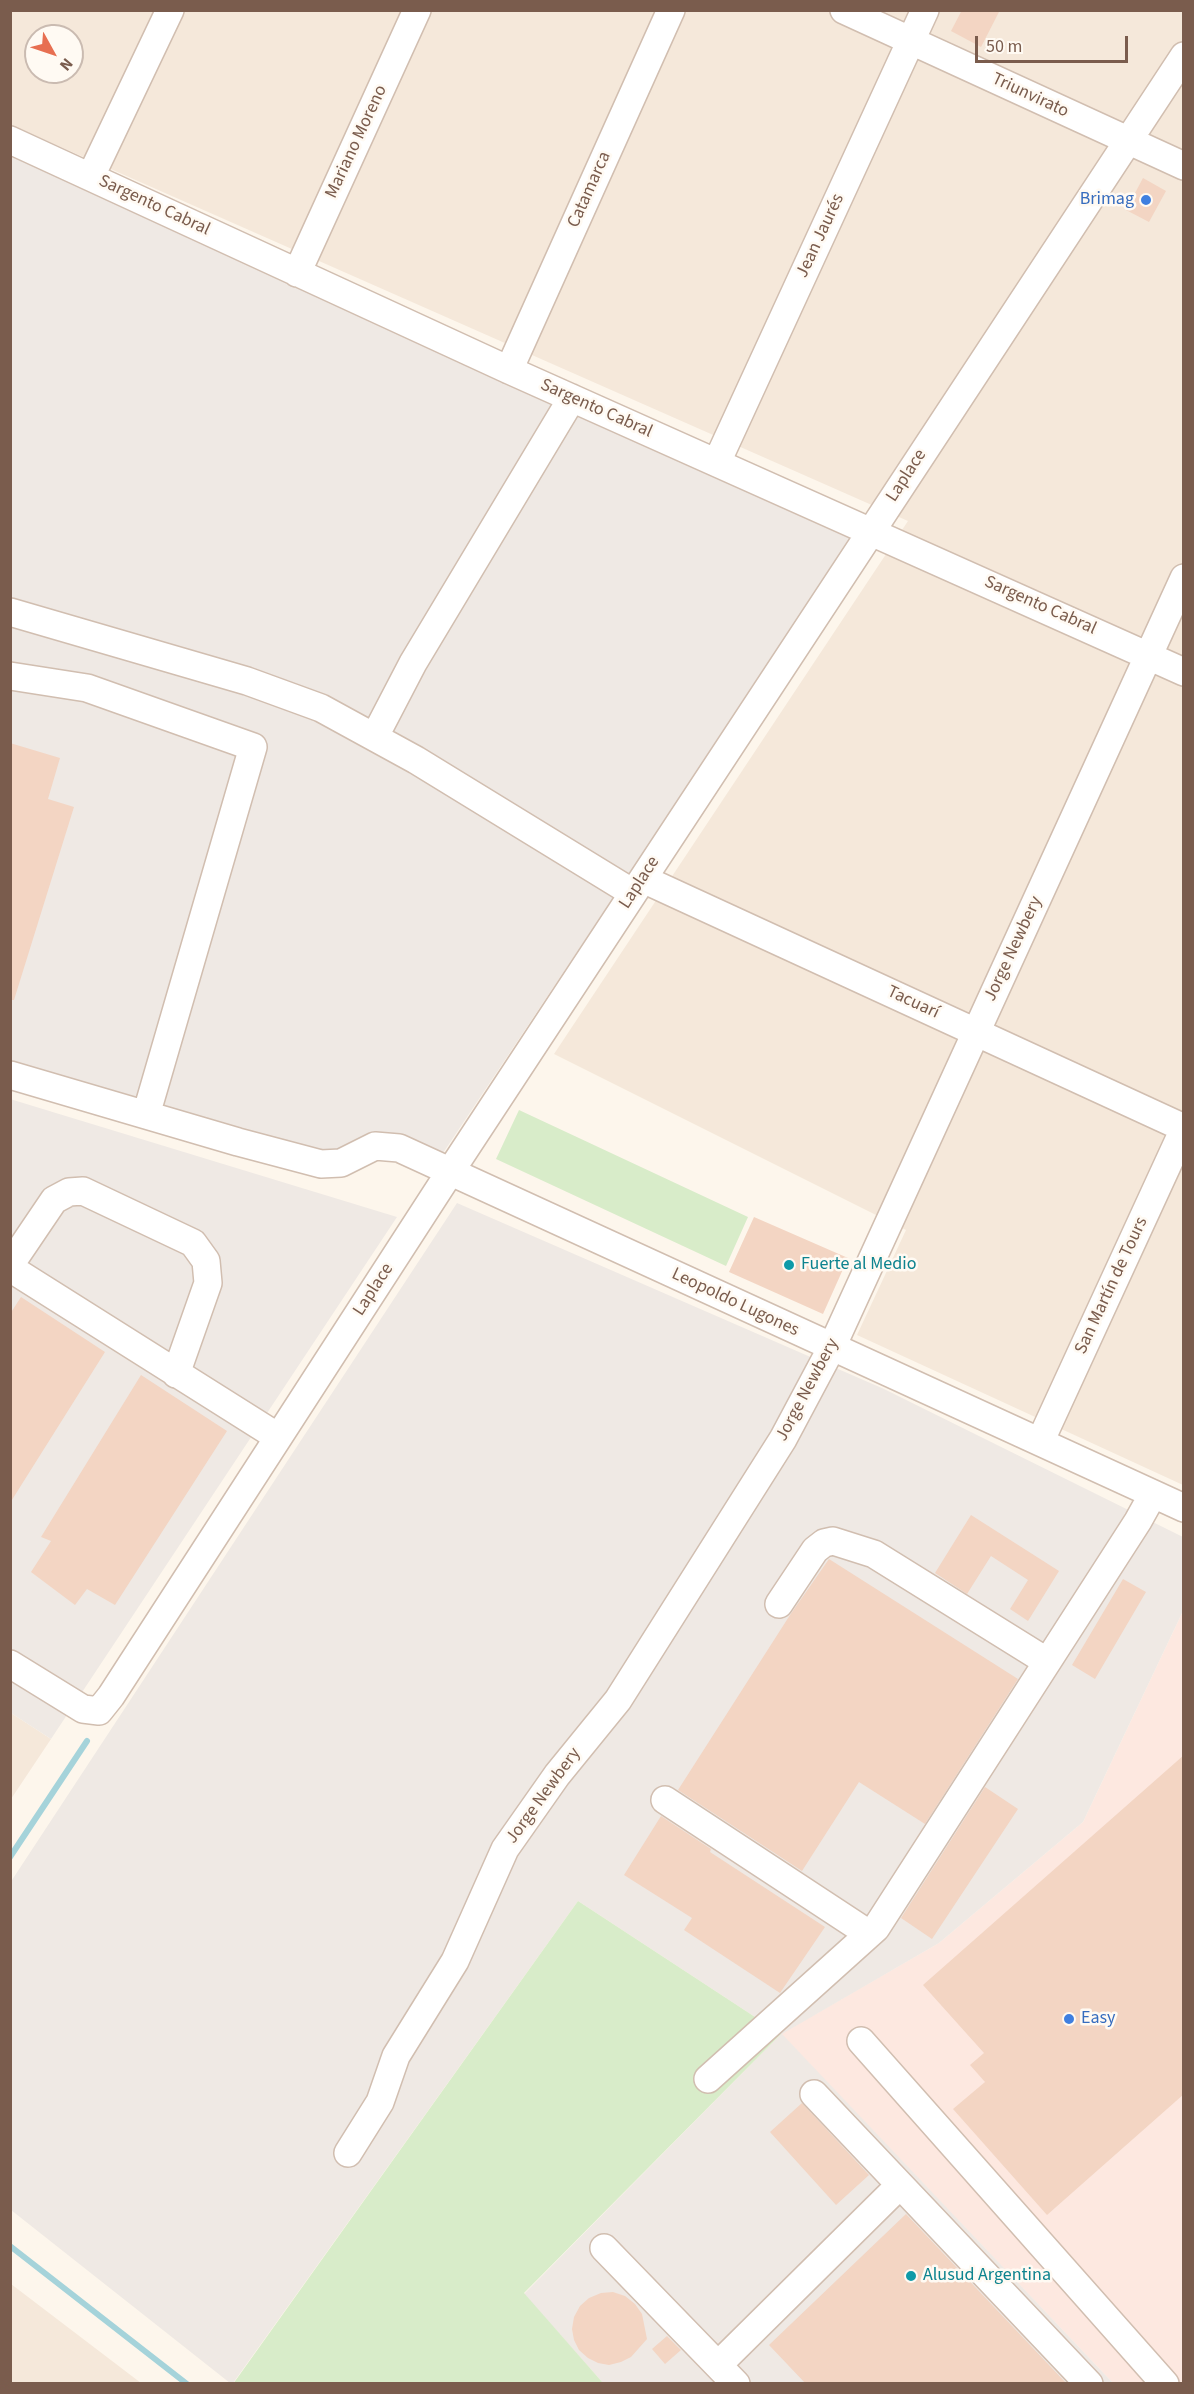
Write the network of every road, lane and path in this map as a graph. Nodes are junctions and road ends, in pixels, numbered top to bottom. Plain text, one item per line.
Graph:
1 (170, 10) edge
2 (417, 10) edge
3 (671, 10) edge
4 (844, 10) edge
5 (925, 10) edge
6 (911, 41) junction
7 (1184, 56) edge
8 (10, 140) edge
9 (1128, 141) junction
10 (1184, 166) edge
11 (91, 176) junction
12 (297, 273) junction
13 (508, 370) junction
14 (572, 398) junction
15 (717, 462) junction
16 (871, 530) junction
17 (1184, 578) edge
18 (10, 612) edge
19 (1148, 656) junction
20 (1184, 672) edge
21 (10, 676) edge
22 (375, 736) junction
23 (638, 886) junction
24 (976, 1032) junction
25 (10, 1075) edge
26 (146, 1114) junction
27 (1184, 1128) edge
28 (450, 1172) junction
29 (10, 1266) edge
30 (832, 1347) junction
31 (176, 1374) junction
32 (278, 1437) junction
33 (1040, 1443) junction
34 (1153, 1494) junction
35 (1184, 1508) edge
36 (778, 1604) dead end
37 (1046, 1661) junction
38 (10, 1664) edge
39 (665, 1800) dead end
40 (869, 1934) junction
41 (861, 2041) dead end
42 (708, 2079) dead end
43 (814, 2094) dead end
44 (348, 2153) dead end
45 (900, 2185) junction
46 (604, 2248) dead end
47 (727, 2374) edge
48 (1089, 2384) edge
49 (1165, 2384) edge

1 - 11 street
2 - 12 street, Mariano Moreno
3 - 13 street, Catamarca
4 - 6 street, Triunvirato
5 - 6 street, Jean Jaurés
6 - 9 street, Triunvirato
6 - 15 street, Jean Jaurés
7 - 9 street, Laplace
8 - 11 street, Sargento Cabral
9 - 10 street, Triunvirato
9 - 16 street, Laplace
11 - 12 street, Sargento Cabral
12 - 13 street, Sargento Cabral
13 - 14 street, Sargento Cabral
14 - 15 street, Sargento Cabral
14 - 22 street
15 - 16 street, Sargento Cabral
16 - 19 street, Sargento Cabral
16 - 23 street, Laplace
17 - 19 street, Jorge Newbery
18 - 22 street, Tacuarí
19 - 20 street, Sargento Cabral
19 - 24 street, Jorge Newbery
21 - 26 street
22 - 23 street, Tacuarí
23 - 24 street, Tacuarí
23 - 28 street, Laplace
24 - 27 street, Tacuarí
24 - 30 street, Jorge Newbery
25 - 26 street, Leopoldo Lugones
26 - 28 street, Leopoldo Lugones
27 - 33 street, San Martín de Tours
28 - 30 street, Leopoldo Lugones
28 - 32 street, Laplace
29 - 31 street
29 - 31 street
30 - 33 street, Leopoldo Lugones
30 - 44 street, Jorge Newbery
31 - 32 street
32 - 38 street, Laplace
33 - 34 street, Leopoldo Lugones
34 - 35 street, Leopoldo Lugones
34 - 37 street
36 - 37 street
37 - 40 street
39 - 40 street
40 - 42 street
41 - 49 street
43 - 45 street
45 - 47 street
45 - 48 street
46 - 47 street

